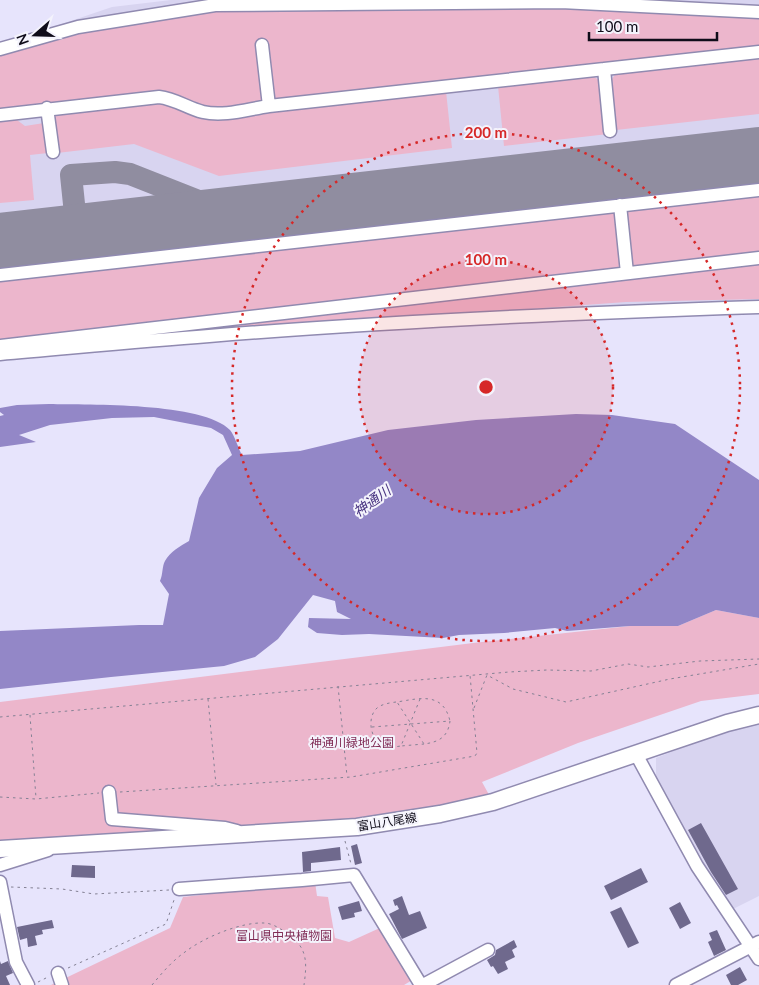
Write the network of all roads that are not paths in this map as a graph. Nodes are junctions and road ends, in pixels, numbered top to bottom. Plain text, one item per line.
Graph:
1 (759, 12) edge
2 (262, 45) dead end
3 (0, 49) edge
4 (759, 52) edge
5 (604, 69) junction
6 (269, 106) junction
7 (47, 108) junction
8 (0, 114) edge
9 (610, 131) dead end
10 (53, 152) dead end
11 (759, 190) edge
12 (620, 205) junction
13 (759, 258) edge
14 (627, 273) junction
15 (0, 275) edge
16 (759, 307) edge
17 (0, 346) edge
18 (0, 354) edge
19 (759, 714) edge
20 (636, 754) junction
21 (109, 792) road end
22 (246, 834) junction
23 (62, 846) junction
24 (0, 849) edge
25 (0, 865) edge
26 (0, 882) edge
27 (0, 887) edge
28 (179, 889) road end
29 (754, 944) edge
30 (488, 950) dead end
31 (759, 959) edge
32 (29, 985) edge
33 (422, 985) edge
34 (676, 985) edge

1 - 3 street
2 - 6 street
4 - 5 street
5 - 6 street
5 - 9 street
6 - 7 street
7 - 8 street
7 - 10 street
11 - 12 street
12 - 14 street
12 - 15 street
13 - 14 street
14 - 17 street
16 - 18 street
19 - 20 main road, 富山八尾線
20 - 22 main road, 富山八尾線
20 - 29 street
21 - 22 street
22 - 23 main road, 富山八尾線
23 - 24 main road, 富山八尾線
23 - 25 street
26 - 27 street
27 - 32 street
28 - 33 street
29 - 31 street
29 - 34 street
30 - 33 street

